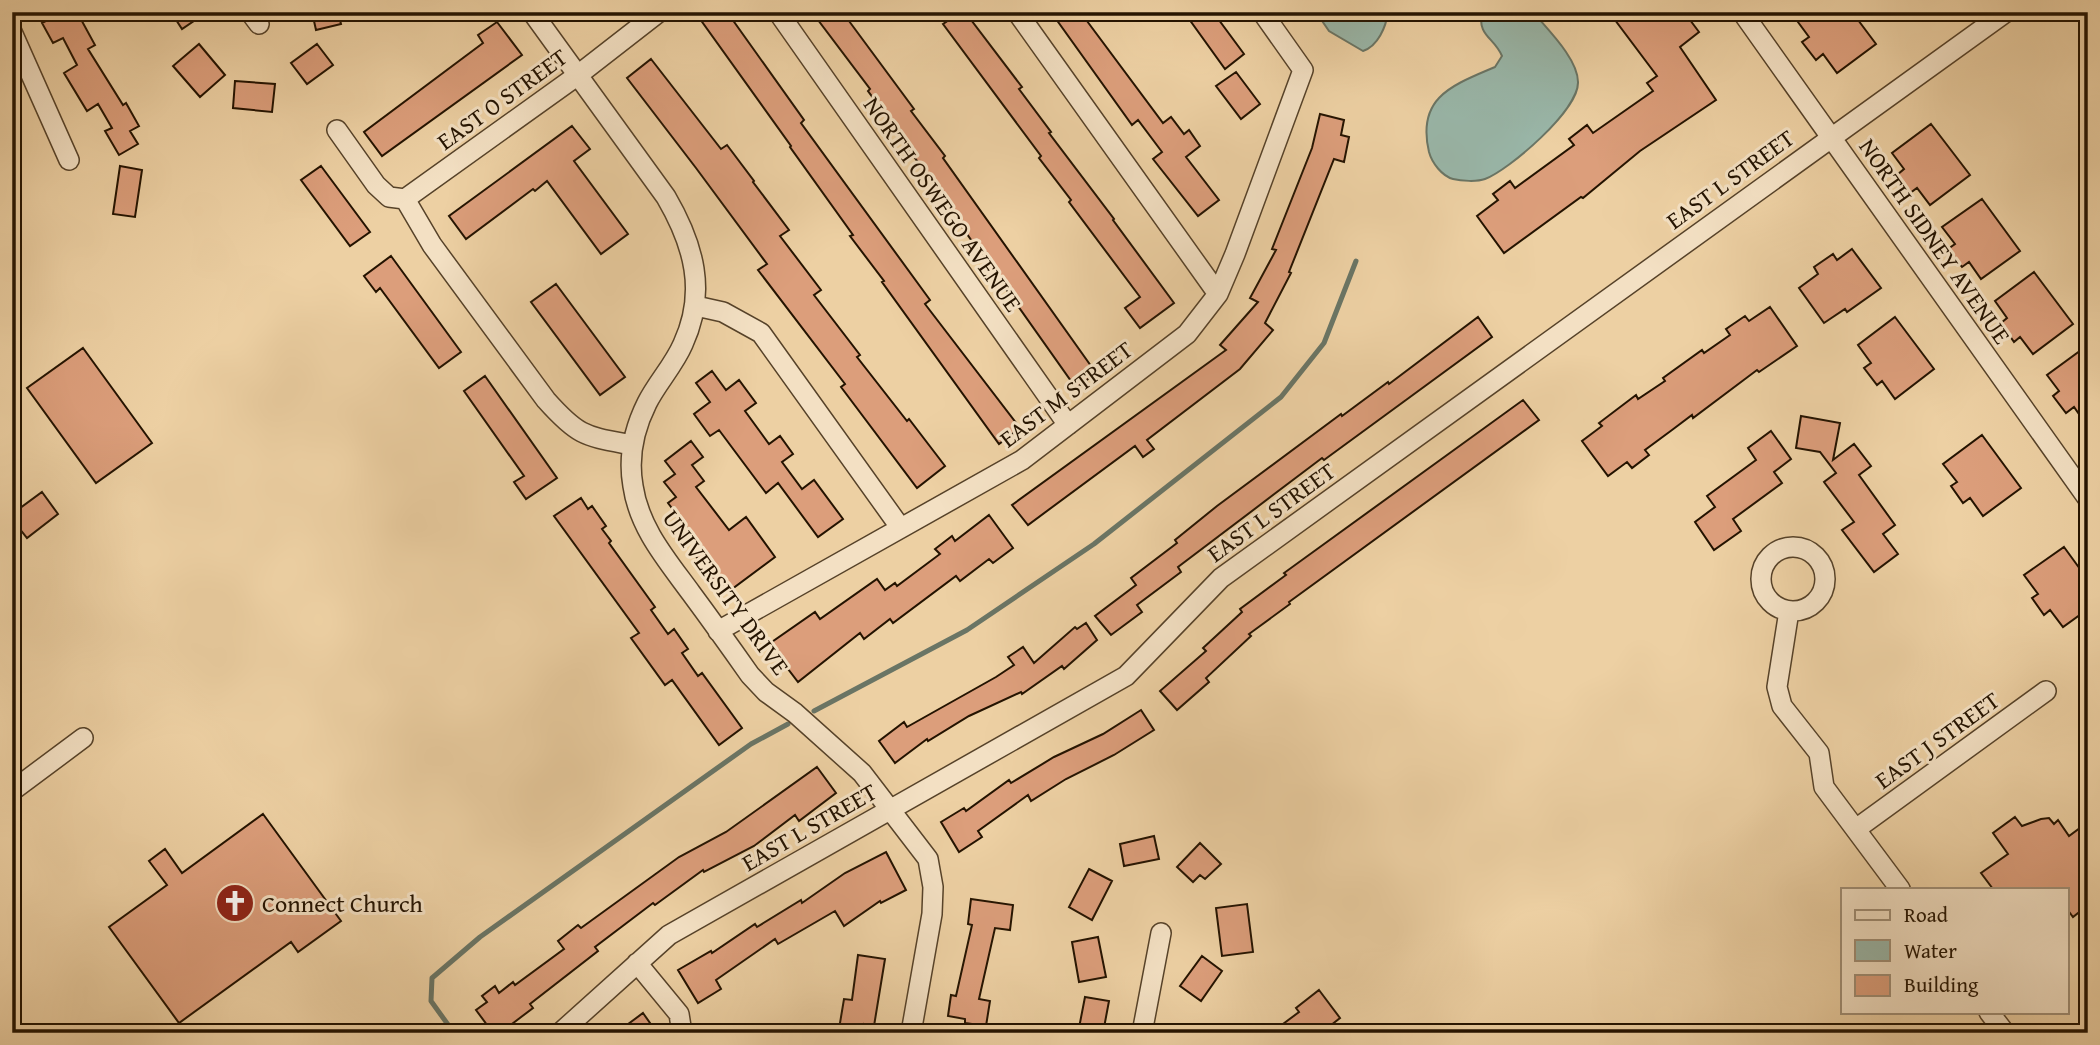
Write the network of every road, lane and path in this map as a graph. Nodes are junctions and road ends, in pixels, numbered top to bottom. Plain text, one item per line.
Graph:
1 (532, 12) edge
2 (659, 12) edge
3 (778, 12) edge
4 (1017, 12) edge
5 (1262, 12) edge
6 (1742, 12) edge
7 (2006, 12) edge
8 (12, 32) edge
9 (578, 75) junction
10 (337, 130) dead end
11 (1831, 136) junction
12 (69, 160) dead end
13 (405, 199) junction
14 (1218, 294) junction
15 (696, 306) junction
16 (1068, 425) junction
17 (632, 445) junction
18 (2088, 499) edge
19 (900, 527) junction
20 (1788, 611) dead end
21 (718, 631) junction
22 (2046, 691) dead end
23 (83, 738) dead end
24 (12, 791) edge
25 (890, 809) junction
26 (1856, 829) junction
27 (1899, 888) edge
28 (1161, 933) dead end
29 (637, 963) junction
30 (1991, 1014) edge
31 (560, 1033) edge
32 (682, 1033) edge
33 (911, 1033) edge
34 (1142, 1033) edge
35 (2005, 1033) edge

1 - 9 street, UNIVERSITY DRIVE
2 - 9 street, EAST O STREET
3 - 16 street, NORTH OSWEGO AVENUE
4 - 14 street
5 - 14 street, EAST M STREET
6 - 11 street, NORTH SIDNEY AVENUE
7 - 11 street, EAST L STREET
8 - 12 street
9 - 13 street, EAST O STREET
9 - 15 street, UNIVERSITY DRIVE
10 - 13 street
11 - 18 street, NORTH SIDNEY AVENUE
11 - 25 street, EAST L STREET
13 - 17 street
14 - 16 street, EAST M STREET
15 - 17 street, UNIVERSITY DRIVE
15 - 19 street
16 - 19 street, EAST M STREET
17 - 21 street, UNIVERSITY DRIVE
19 - 21 street, EAST M STREET
20 - 26 street
21 - 25 street, UNIVERSITY DRIVE
22 - 26 street, EAST J STREET
23 - 24 street
25 - 29 street, EAST L STREET
25 - 33 street, UNIVERSITY DRIVE
26 - 27 street
28 - 34 street
29 - 31 street, EAST L STREET
29 - 32 street
30 - 35 street

